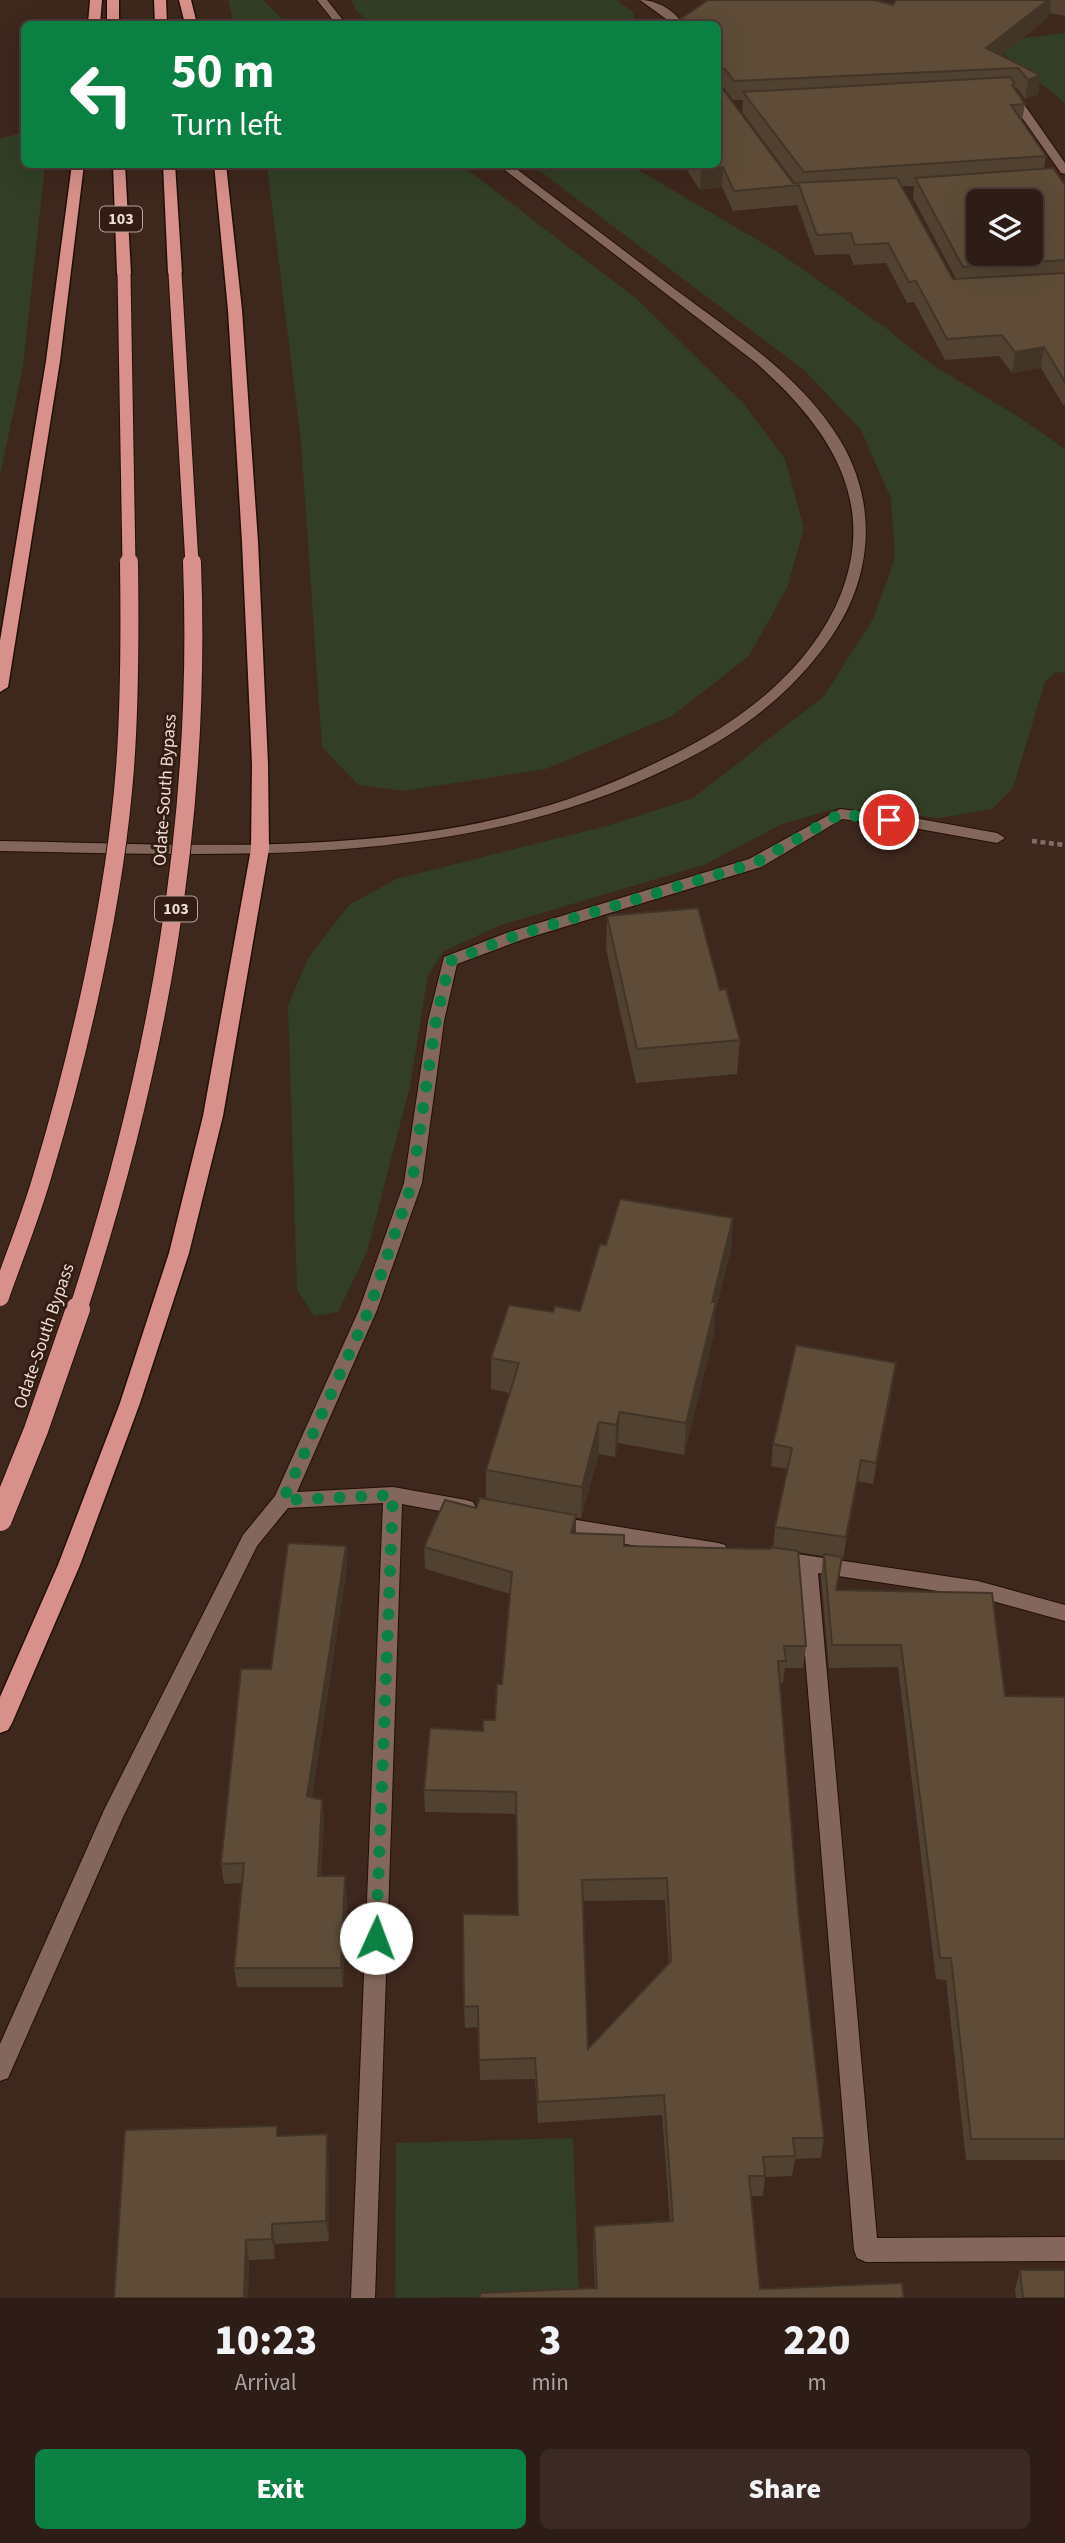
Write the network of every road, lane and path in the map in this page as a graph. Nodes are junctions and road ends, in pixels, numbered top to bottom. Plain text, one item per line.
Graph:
1 (96, 0) edge
2 (113, 0) edge
3 (160, 0) edge
4 (185, 0) edge
5 (322, 0) edge
6 (645, 0) edge
7 (94, 21) edge
8 (113, 21) edge
9 (161, 21) edge
10 (190, 21) edge
11 (339, 21) edge
12 (676, 21) edge
13 (998, 93) edge
14 (78, 168) edge
15 (118, 168) edge
16 (169, 168) edge
17 (220, 168) edge
18 (507, 168) edge
19 (1065, 171) edge
20 (1065, 180) edge
21 (1051, 182) edge
22 (0, 687) edge
23 (997, 838) dead end
24 (0, 846) edge
25 (260, 849) junction
26 (0, 1297) edge
27 (393, 1495) junction
28 (283, 1500) junction
29 (486, 1512) edge
30 (0, 1518) edge
31 (539, 1521) edge
32 (740, 1554) edge
33 (780, 1560) edge
34 (807, 1563) junction
35 (1065, 1613) edge
36 (0, 1723) edge
37 (0, 2070) edge
38 (1065, 2249) edge
39 (363, 2298) edge

1 - 7 highway
2 - 8 highway
3 - 9 highway
4 - 10 highway
5 - 11 street
6 - 12 street
13 - 19 street
14 - 22 highway
15 - 26 highway, 103, bridge
16 - 30 highway, Odate-South Bypass / 103, bridge
17 - 25 highway
18 - 25 street
20 - 21 street
23 - 28 street
24 - 25 street
25 - 36 highway
27 - 28 street
27 - 29 street
27 - 39 street
28 - 37 street
31 - 32 street
33 - 34 street
34 - 35 street
34 - 38 street

